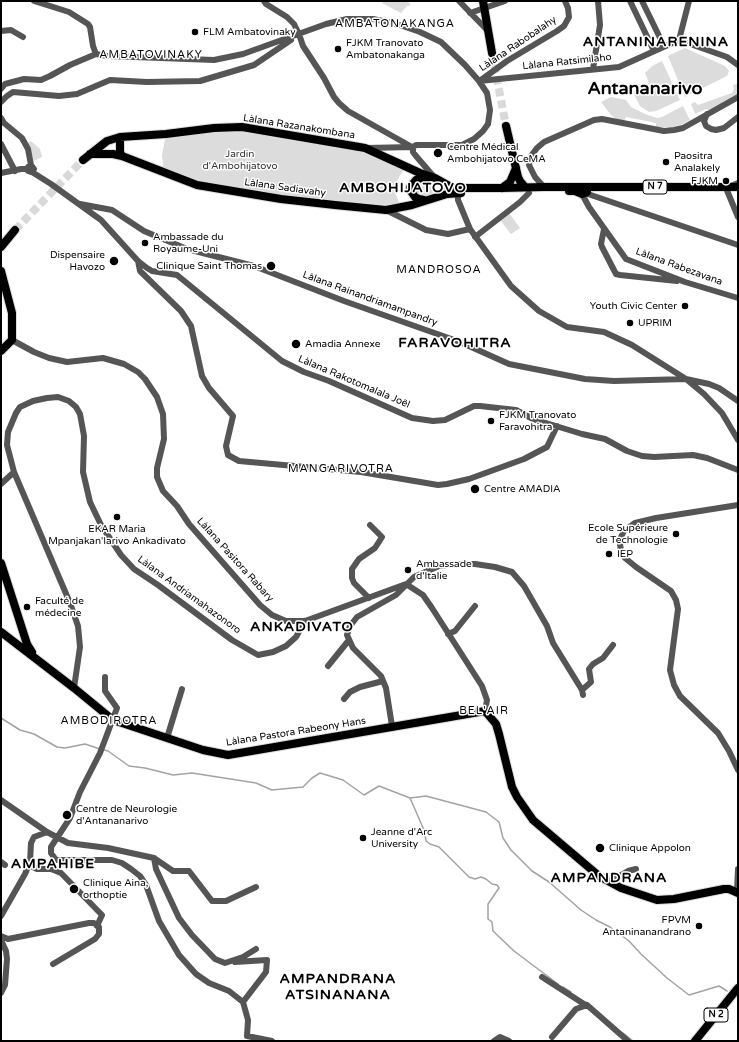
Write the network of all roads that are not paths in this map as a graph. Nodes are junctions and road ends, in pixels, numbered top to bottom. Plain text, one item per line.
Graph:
1 (34, 1) edge
2 (264, 1) edge
3 (459, 1) edge
4 (505, 1) edge
5 (565, 1) edge
6 (598, 1) edge
7 (630, 1) edge
8 (642, 1) edge
9 (689, 1) edge
10 (484, 4) edge
11 (470, 13) junction
12 (488, 31) junction
13 (1, 32) edge
14 (299, 34) junction
15 (23, 37) dead end
16 (679, 40) junction
17 (664, 46) junction
18 (654, 51) junction
19 (492, 53) tunnel mouth
20 (96, 54) junction
21 (738, 65) edge
22 (593, 68) junction
23 (480, 81) junction
24 (1, 89) edge
25 (738, 96) edge
26 (1, 102) edge
27 (707, 114) junction
28 (738, 117) edge
29 (1, 118) edge
30 (506, 126) tunnel mouth
31 (120, 137) junction
32 (111, 140) junction
33 (1, 144) edge
34 (413, 147) junction
35 (365, 148) junction
36 (90, 154) junction
37 (113, 154) junction
38 (122, 156) junction
39 (83, 160) tunnel mouth
40 (516, 167) junction
41 (31, 168) junction
42 (15, 171) junction
43 (1, 173) edge
44 (435, 178) junction
45 (738, 183) edge
46 (544, 187) junction
47 (738, 187) edge
48 (502, 188) junction
49 (726, 188) junction
50 (455, 190) junction
51 (527, 190) junction
52 (584, 192) junction
53 (425, 200) junction
54 (79, 204) junction
55 (105, 208) junction
56 (386, 210) junction
57 (738, 216) edge
58 (101, 220) junction
59 (470, 229) junction
60 (604, 229) junction
61 (15, 230) tunnel mouth
62 (475, 237) junction
63 (4, 240) edge
64 (738, 245) edge
65 (1, 247) edge
66 (138, 261) junction
67 (1, 271) edge
68 (685, 282) junction
69 (738, 298) edge
70 (12, 340) junction
71 (1, 351) edge
72 (686, 379) junction
73 (738, 401) edge
74 (558, 426) junction
75 (738, 440) edge
76 (738, 470) edge
77 (14, 472) junction
78 (1, 484) edge
79 (738, 505) edge
80 (370, 525) dead end
81 (1, 563) edge
82 (406, 584) junction
83 (369, 598) junction
84 (475, 606) dead end
85 (305, 620) junction
86 (1, 632) edge
87 (448, 634) junction
88 (24, 636) junction
89 (1, 638) edge
90 (349, 640) junction
91 (15, 645) junction
92 (613, 645) dead end
93 (42, 663) junction
94 (328, 666) dead end
95 (105, 677) dead end
96 (383, 681) junction
97 (74, 688) junction
98 (182, 689) dead end
99 (344, 699) dead end
100 (485, 711) junction
101 (113, 720) junction
102 (392, 726) junction
103 (167, 738) junction
104 (738, 770) edge
105 (2, 801) edge
106 (47, 832) junction
107 (56, 837) junction
108 (154, 858) junction
109 (29, 865) junction
110 (636, 869) dead end
111 (738, 869) edge
112 (609, 882) junction
113 (256, 887) dead end
114 (738, 893) edge
115 (1, 916) edge
116 (97, 926) junction
117 (1, 941) edge
118 (256, 949) dead end
119 (226, 963) junction
120 (53, 964) dead end
121 (542, 977) dead end
122 (738, 988) edge
123 (1, 993) edge
124 (243, 1002) junction
125 (588, 1005) junction
126 (552, 1037) dead end
127 (245, 1039) edge
128 (272, 1041) edge
129 (494, 1041) edge
130 (509, 1041) edge
131 (628, 1041) edge
132 (695, 1041) edge

1 - 20 street
2 - 14 street
3 - 11 street
4 - 10 street
5 - 23 street, Làlana Rabobalahy
6 - 22 street
7 - 18 street
8 - 17 street
9 - 16 street
10 - 11 street
10 - 12 main road
11 - 12 street
12 - 19 main road
13 - 15 street
14 - 20 street
14 - 23 street
14 - 26 street
14 - 34 street
16 - 17 street, Làlana Ratsimilaho
16 - 21 street
17 - 18 street, Làlana Ratsimilaho
18 - 22 street, Làlana Ratsimilaho
20 - 24 street
22 - 23 street, Làlana Ratsimilaho
23 - 34 street
25 - 27 street
27 - 28 street
27 - 46 street
29 - 41 street
30 - 40 main road
31 - 32 main road, Làlana Razanakombana
31 - 35 main road, Làlana Razanakombana
31 - 38 main road
32 - 36 main road, Làlana Razanakombana
32 - 37 main road
33 - 42 street
34 - 35 street
34 - 44 street
35 - 44 main road, Làlana Razanakombana
36 - 37 main road, Làlana Sadiavahy
36 - 39 main road, Làlana Razanakombana
37 - 38 main road, Làlana Sadiavahy
38 - 56 main road, Làlana Sadiavahy
40 - 48 main road
40 - 51 main road
41 - 42 street
41 - 54 street, Làlana Rakotomalala Joël
42 - 43 street
44 - 50 main road, Làlana Razanakombana
44 - 53 main road
45 - 49 street
46 - 51 main road, N 7
46 - 52 main road, N 7
47 - 49 main road, N 7
48 - 50 main road
48 - 51 main road
49 - 52 main road, N 7
49 - 57 street
50 - 51 main road, Làlana Sadiavahy
50 - 53 main road, Làlana Sadiavahy
50 - 59 street
51 - 52 main road
51 - 62 street
52 - 60 street, Làlana Rabezavana
52 - 64 street
53 - 56 main road, Làlana Sadiavahy
54 - 55 street, Làlana Rainandriamampandry
54 - 58 street, Làlana Rakotomalala Joël
55 - 58 street
55 - 72 street, Làlana Rainandriamampandry
56 - 59 street
58 - 66 street, Làlana Rakotomalala Joël
59 - 62 street
60 - 68 street, Làlana Rabezavana
60 - 68 street
61 - 63 main road
62 - 72 street
63 - 65 main road
66 - 74 street, Làlana Rakotomalala Joël
66 - 74 street
67 - 70 main road
68 - 69 street, Làlana Rabezavana
70 - 71 main road
70 - 85 street, Làlana Pasitora Rabary
72 - 73 street
72 - 75 street
74 - 76 street, Làlana Rakotomalala Joël
77 - 78 street
77 - 85 street, Làlana Andriamahazonoro
77 - 97 street
79 - 104 street
80 - 83 street
81 - 88 main road
82 - 83 street, Làlana Pasitora Rabary
82 - 87 street
82 - 90 street
82 - 92 street
83 - 85 street, Làlana Pasitora Rabary
84 - 87 street
86 - 91 main road
87 - 100 street
88 - 91 main road
88 - 93 main road
89 - 91 main road
90 - 94 street
90 - 96 street
91 - 93 main road
93 - 97 main road
95 - 101 street
96 - 99 street
96 - 102 street
97 - 101 main road
98 - 103 street
100 - 102 main road, Làlana Pastora Rabeony Hans
100 - 112 main road
101 - 103 main road, Làlana Pastora Rabeony Hans
101 - 107 street
102 - 103 main road, Làlana Pastora Rabeony Hans
105 - 106 street
106 - 107 street
106 - 109 street
107 - 108 street
107 - 124 street
108 - 113 street
108 - 119 street
109 - 115 street
109 - 116 street
110 - 112 street
111 - 114 street
112 - 114 main road
116 - 117 street
116 - 120 street
117 - 123 street
118 - 119 street
119 - 124 street
121 - 125 street
122 - 132 main road, N 2
124 - 127 street
125 - 126 street
125 - 131 street
127 - 128 street
129 - 130 street

